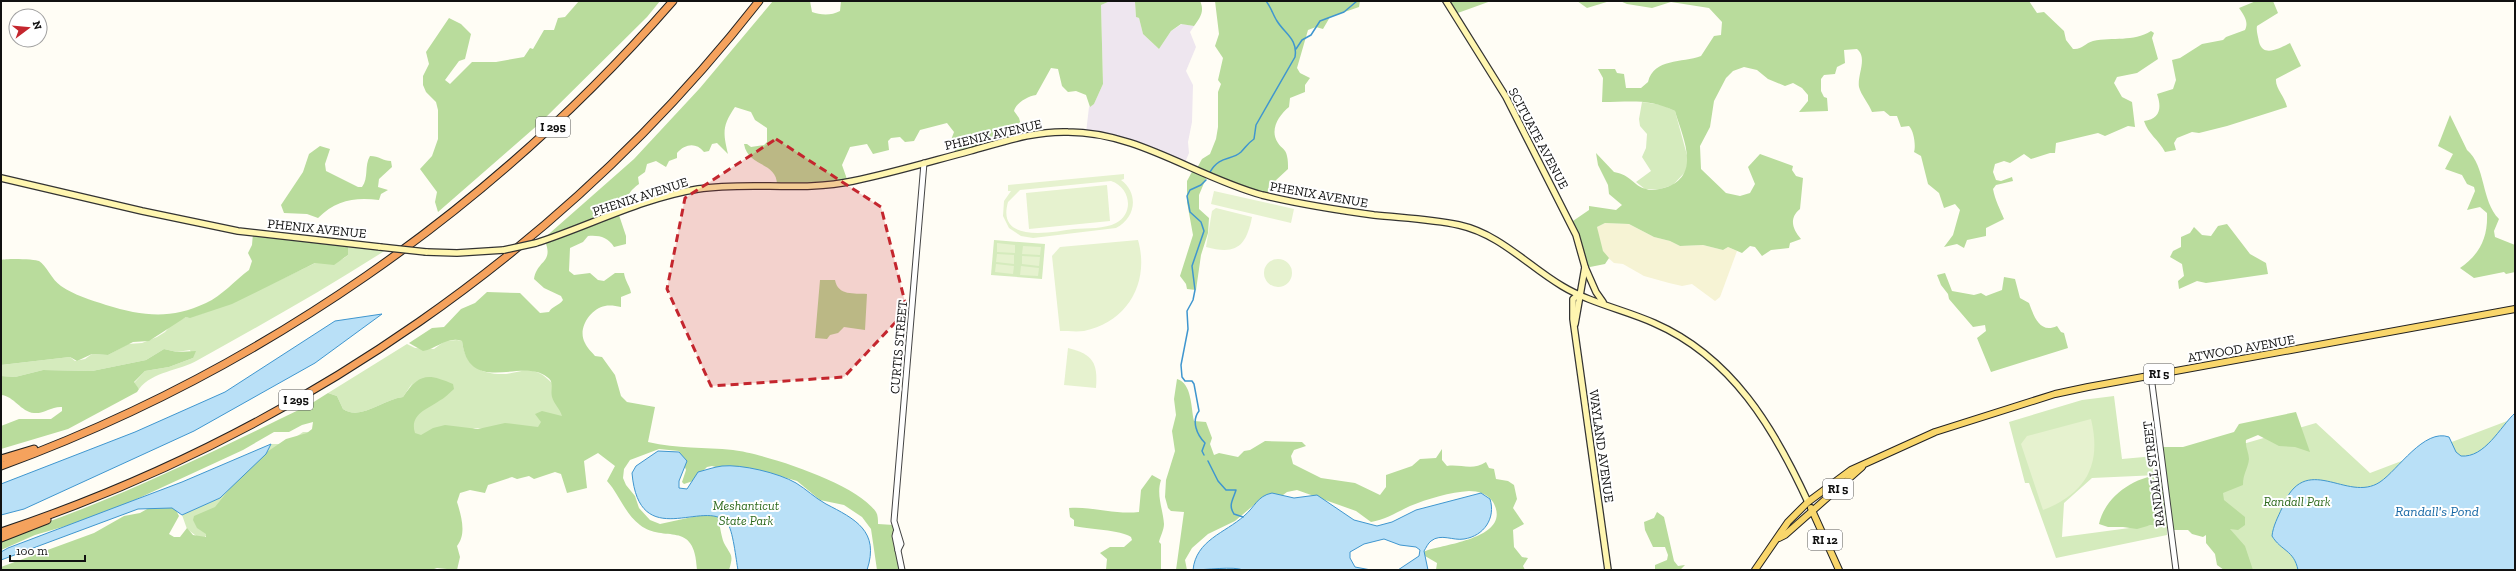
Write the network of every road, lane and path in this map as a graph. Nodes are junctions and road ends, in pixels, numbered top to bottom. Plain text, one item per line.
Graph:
1 (673, 1) edge
2 (759, 1) edge
3 (1446, 1) edge
4 (924, 163) junction
5 (1, 178) edge
6 (1585, 267) junction
7 (1579, 294) junction
8 (1605, 304) junction
9 (2515, 309) edge
10 (2151, 376) junction
11 (76, 436) junction
12 (1, 459) edge
13 (1, 466) edge
14 (1863, 466) junction
15 (1835, 481) junction
16 (1840, 487) junction
17 (1808, 502) junction
18 (74, 507) junction
19 (1812, 510) junction
20 (1, 532) edge
21 (1, 538) edge
22 (1779, 538) junction
23 (902, 570) edge
24 (1608, 570) edge
25 (1755, 570) edge
26 (1839, 570) edge
27 (2176, 570) edge

1 - 11 highway, I 295
2 - 18 highway, I 295
3 - 6 main road, SCITUATE AVENUE
4 - 5 main road, PHENIX AVENUE, bridge
4 - 7 main road, PHENIX AVENUE
4 - 23 street, CURTIS STREET
6 - 7 main road
6 - 8 main road, SCITUATE AVENUE
7 - 8 main road, PHENIX AVENUE / RI 12
7 - 24 main road, WAYLAND AVENUE
8 - 17 main road, PHENIX AVENUE / RI 12
9 - 10 main road, ATWOOD AVENUE / RI 5
10 - 14 main road, ATWOOD AVENUE / RI 5
10 - 27 street, RANDALL STREET
11 - 12 highway
11 - 13 highway, I 295
14 - 15 main road, ATWOOD AVENUE / RI 5
14 - 16 main road, ATWOOD AVENUE / RI 5
15 - 16 main road
15 - 17 main road, ATWOOD AVENUE / RI 5
16 - 19 main road, ATWOOD AVENUE / RI 5
17 - 19 main road, PHENIX AVENUE / RI 12
17 - 22 main road, ATWOOD AVENUE / RI 5
18 - 20 highway, I 295
18 - 21 highway
19 - 22 main road, ATWOOD AVENUE / RI 5
19 - 26 main road, PHENIX AVENUE / RI 12
22 - 25 main road, ATWOOD AVENUE / RI 5

